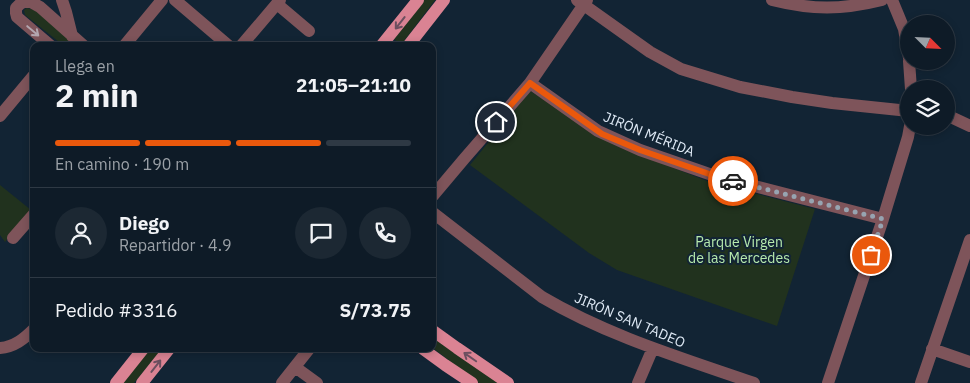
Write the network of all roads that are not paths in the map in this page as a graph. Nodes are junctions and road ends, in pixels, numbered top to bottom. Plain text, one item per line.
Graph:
1 (62, 0) edge
2 (162, 0) edge
3 (175, 0) edge
4 (418, 0) edge
5 (444, 0) edge
6 (772, 0) edge
7 (882, 0) edge
8 (892, 0) edge
9 (278, 2) edge
10 (583, 2) edge
11 (48, 14) junction
12 (900, 19) edge
13 (309, 31) dead end
14 (72, 36) junction
15 (46, 42) edge
16 (79, 42) edge
17 (127, 42) edge
18 (224, 42) edge
19 (244, 42) edge
20 (386, 42) edge
21 (411, 42) edge
22 (30, 80) edge
23 (530, 83) junction
24 (900, 110) edge
25 (0, 116) edge
26 (955, 119) edge
27 (970, 126) edge
28 (908, 135) edge
29 (436, 192) edge
30 (436, 215) edge
31 (30, 219) edge
32 (883, 219) junction
33 (14, 238) dead end
34 (970, 240) edge
35 (30, 333) edge
36 (436, 333) edge
37 (0, 348) edge
38 (653, 348) junction
39 (932, 349) junction
40 (141, 352) edge
41 (168, 352) edge
42 (307, 352) edge
43 (427, 352) edge
44 (970, 362) edge
45 (295, 367) junction
46 (116, 383) edge
47 (142, 383) edge
48 (282, 383) edge
49 (317, 383) edge
50 (472, 383) edge
51 (508, 383) edge
52 (638, 383) edge
53 (754, 383) edge
54 (828, 383) edge
55 (921, 383) edge

1 - 11 street
1 - 14 street
2 - 17 street
3 - 18 street
4 -> 20 main road
5 - 21 main road
6 - 7 street
8 - 12 street
9 - 13 street
9 - 19 street
10 - 23 street
10 - 24 street
11 - 14 street
11 -> 15 street
14 - 16 street
22 - 25 street
23 - 29 street
23 - 32 street, JIRÓN MÉRIDA
26 - 27 street
28 - 32 street
30 - 38 street, JIRÓN SAN TADEO
31 - 33 street
32 - 54 street
34 - 39 street
35 - 37 street
51 -> 36 main road
38 - 52 street
38 - 53 street, JIRÓN SAN TADEO
39 - 44 street
39 - 55 street
40 - 46 main road
47 -> 41 main road
42 - 45 street
43 - 50 main road
45 - 48 street
45 - 49 street

